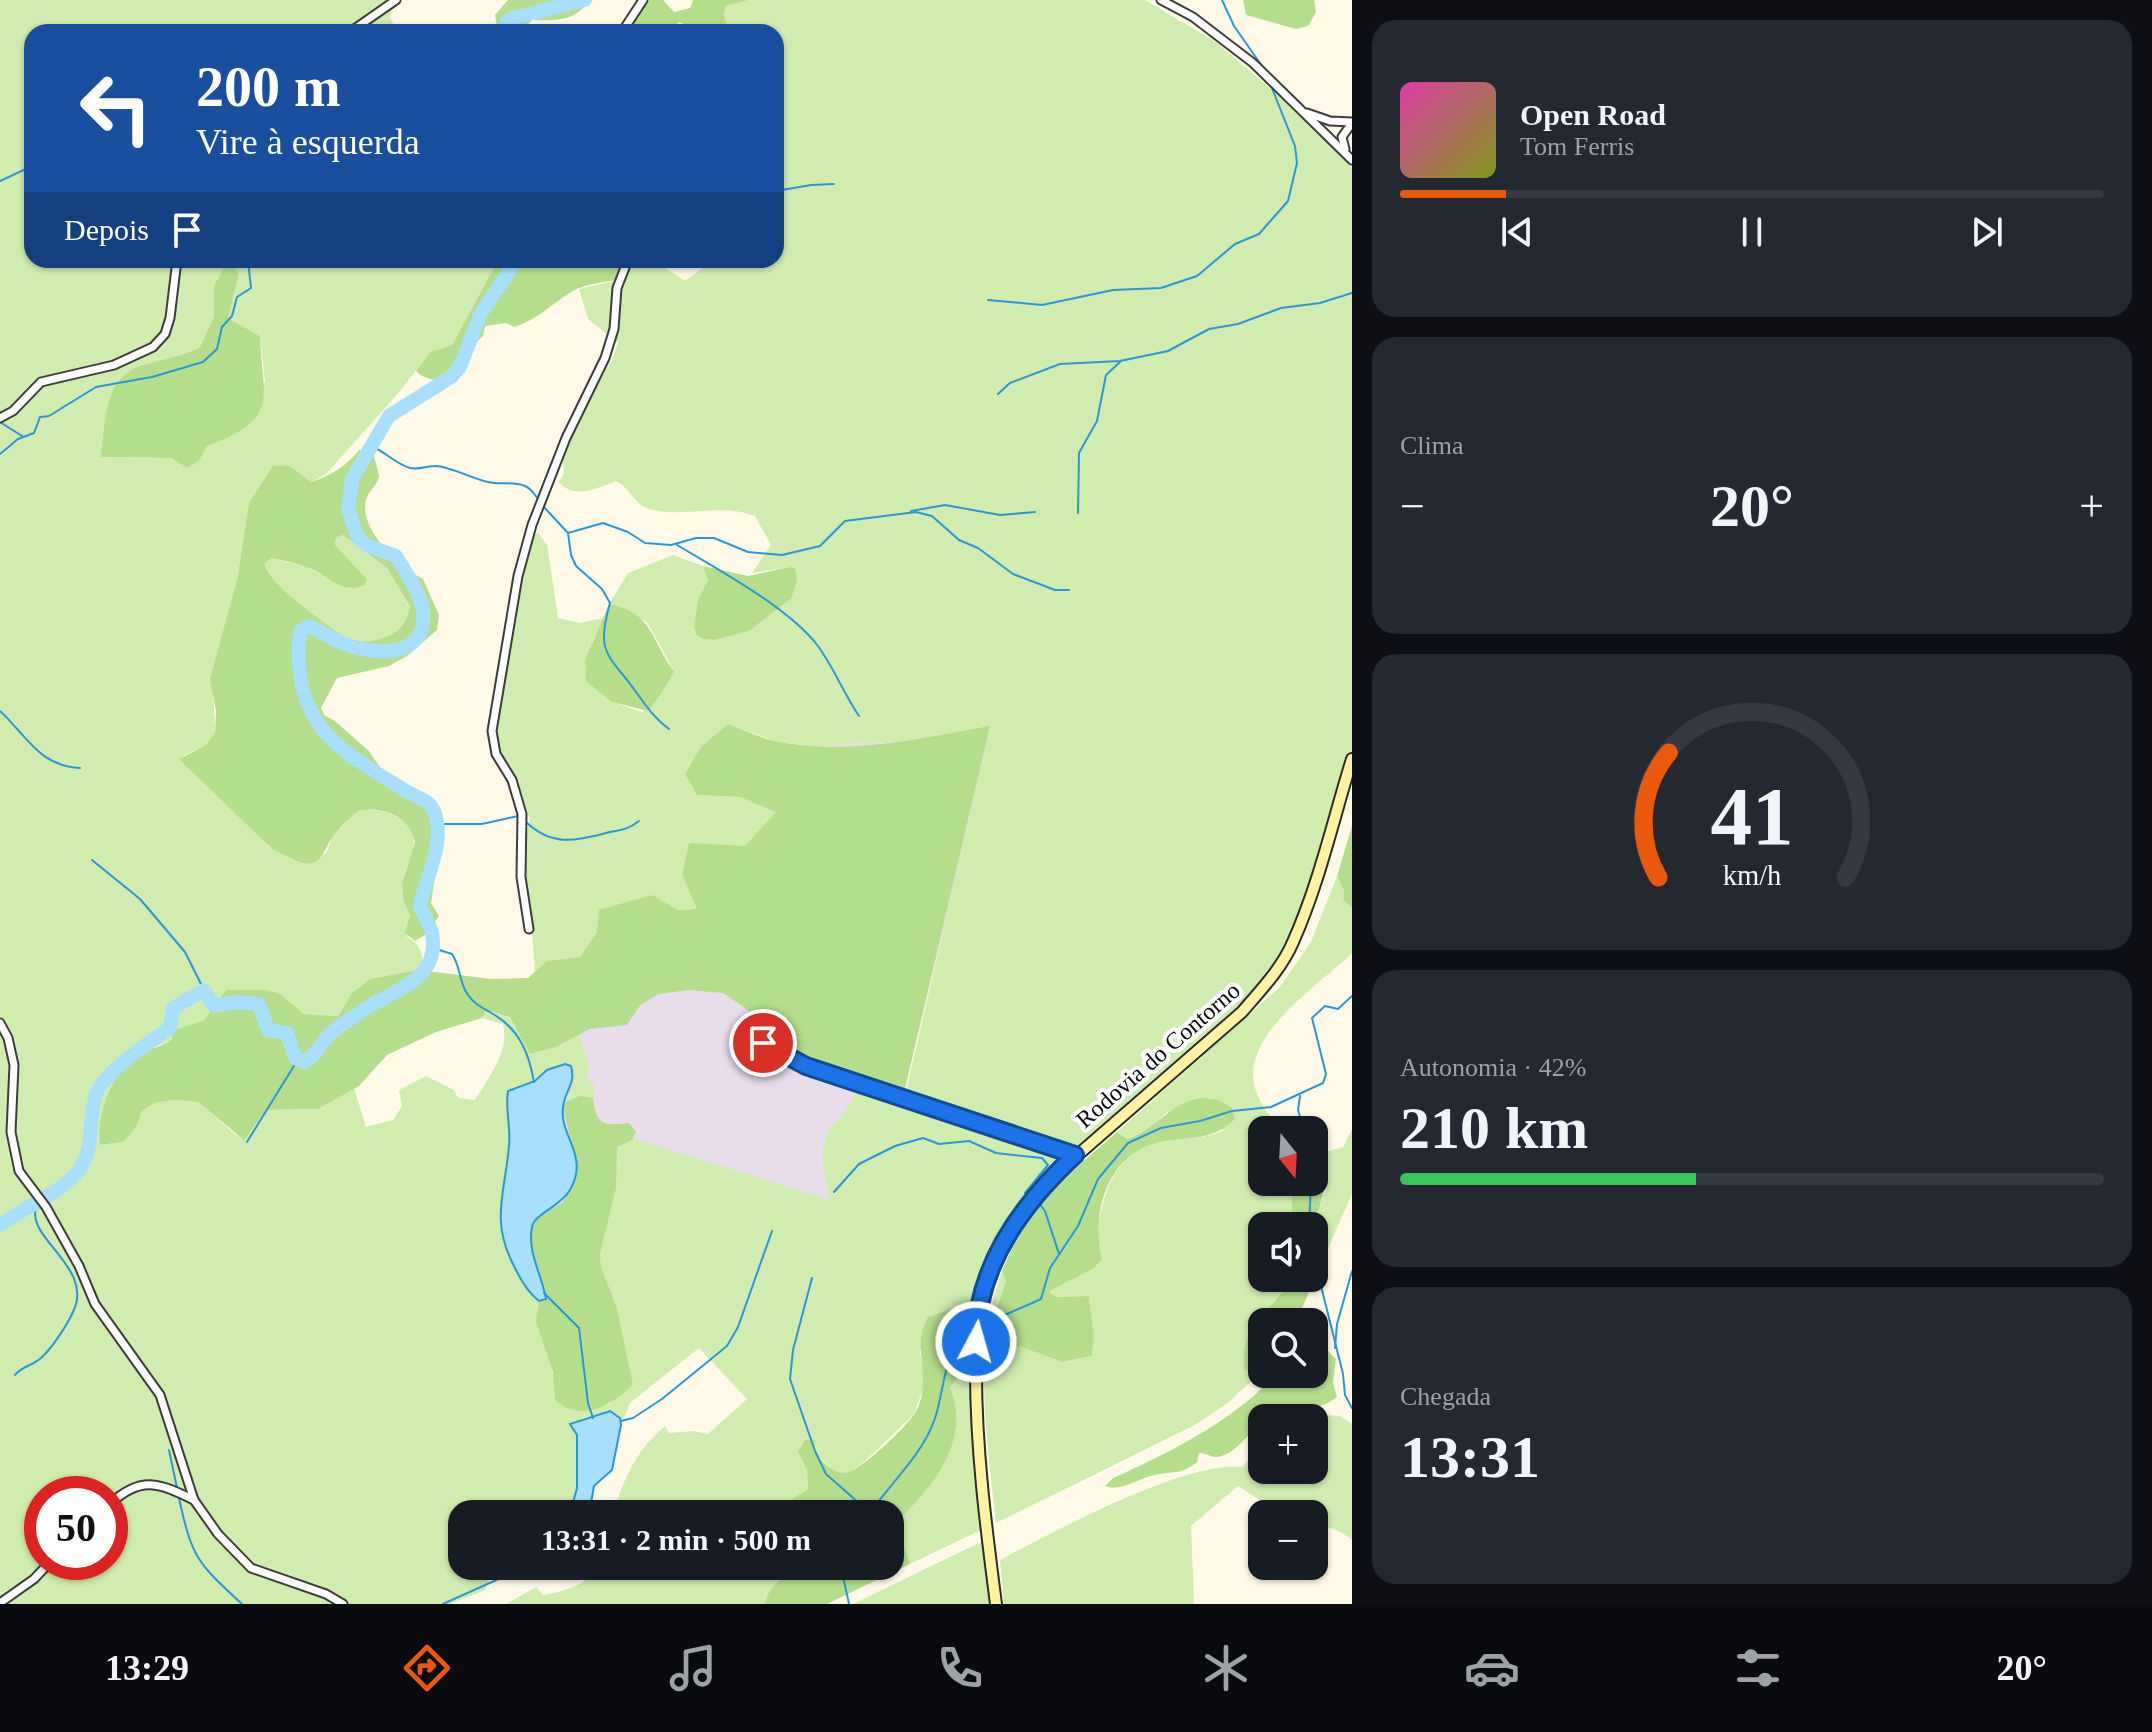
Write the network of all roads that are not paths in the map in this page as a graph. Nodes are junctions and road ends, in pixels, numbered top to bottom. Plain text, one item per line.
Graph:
1 (396, 0) edge
2 (643, 0) edge
3 (1161, 0) edge
4 (362, 24) edge
5 (627, 24) edge
6 (1301, 111) junction
7 (1352, 123) edge
8 (1351, 157) edge
9 (176, 268) edge
10 (625, 268) edge
11 (0, 418) edge
12 (1352, 759) edge
13 (529, 929) dead end
14 (0, 1023) edge
15 (763, 1043) dead end
16 (1075, 1155) junction
17 (128, 1490) edge
18 (194, 1500) junction
19 (33, 1580) edge
20 (0, 1603) edge
21 (343, 1604) edge
22 (996, 1604) edge

1 - 4 street
2 - 5 street
3 - 6 street
6 - 7 street
6 - 8 street
7 - 8 street
9 - 11 street
10 - 13 street
12 - 16 main road, Rodovia do Contorno
14 - 18 street
15 - 16 main road
16 - 22 main road, Rodovia do Contorno
17 - 18 street
18 - 21 street
19 - 20 street

